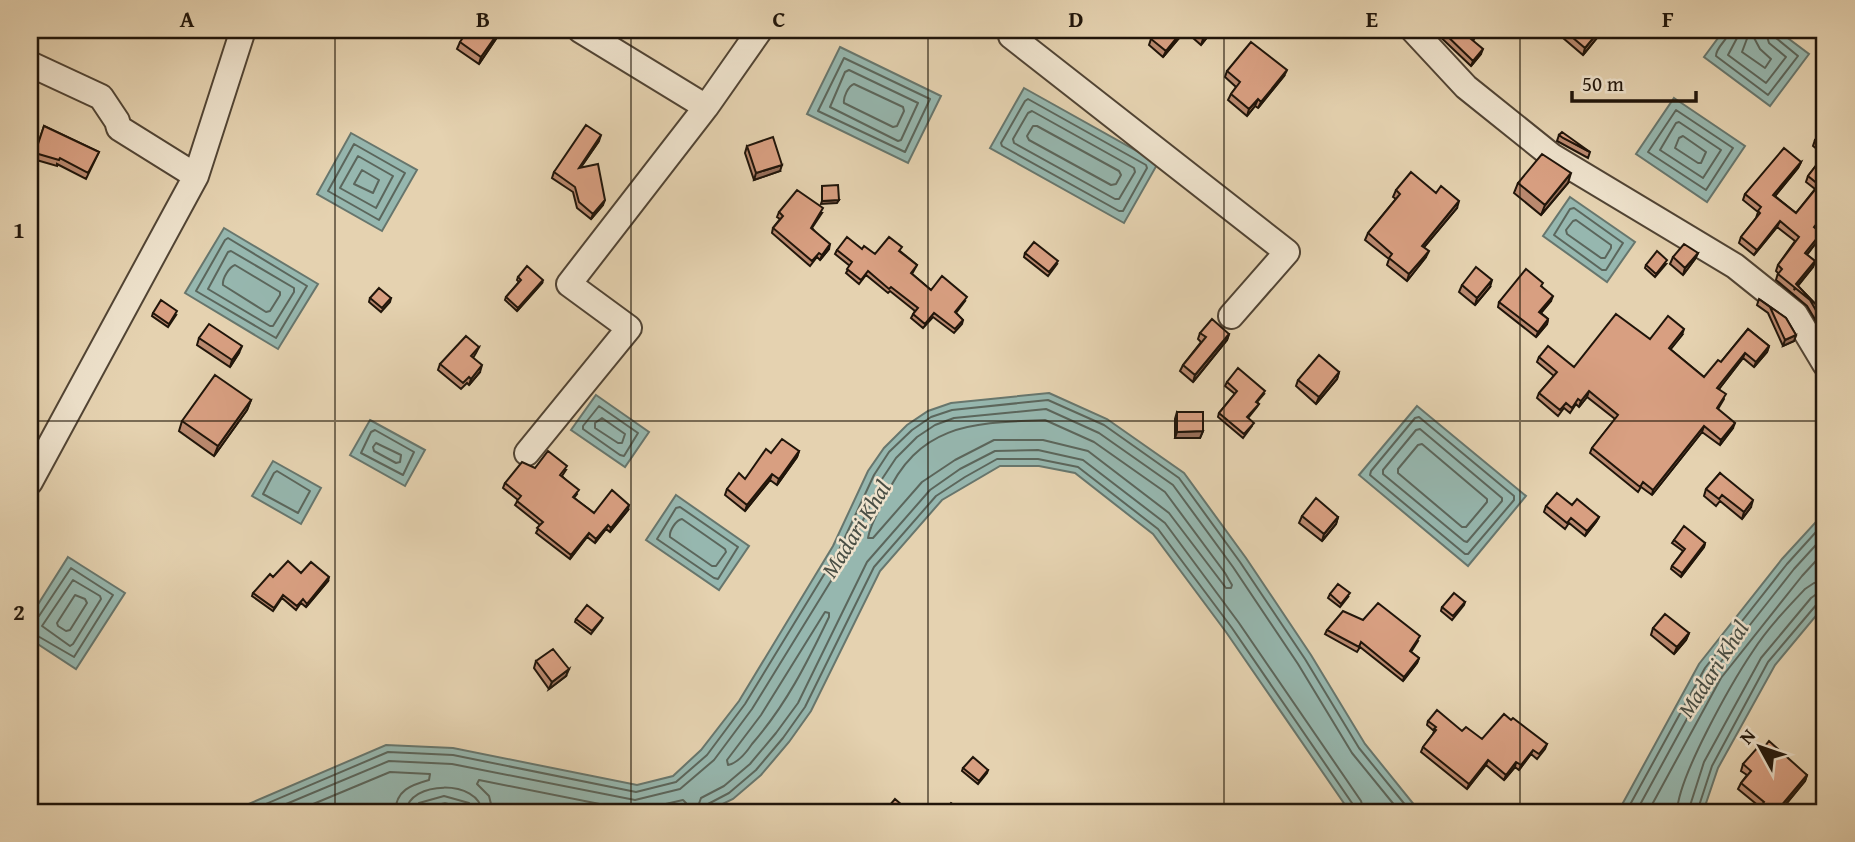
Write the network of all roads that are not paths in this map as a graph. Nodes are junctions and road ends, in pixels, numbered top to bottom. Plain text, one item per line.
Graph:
1 (243, 30) edge
2 (580, 30) edge
3 (760, 30) edge
4 (1016, 30) edge
5 (1413, 30) edge
6 (30, 64) edge
7 (706, 107) junction
8 (196, 176) junction
9 (1231, 316) dead end
10 (1825, 364) edge
11 (527, 453) dead end
12 (30, 482) edge

1 - 8 street
2 - 7 street
3 - 7 street
4 - 9 street
5 - 10 street
6 - 8 street
7 - 11 street
8 - 12 street

